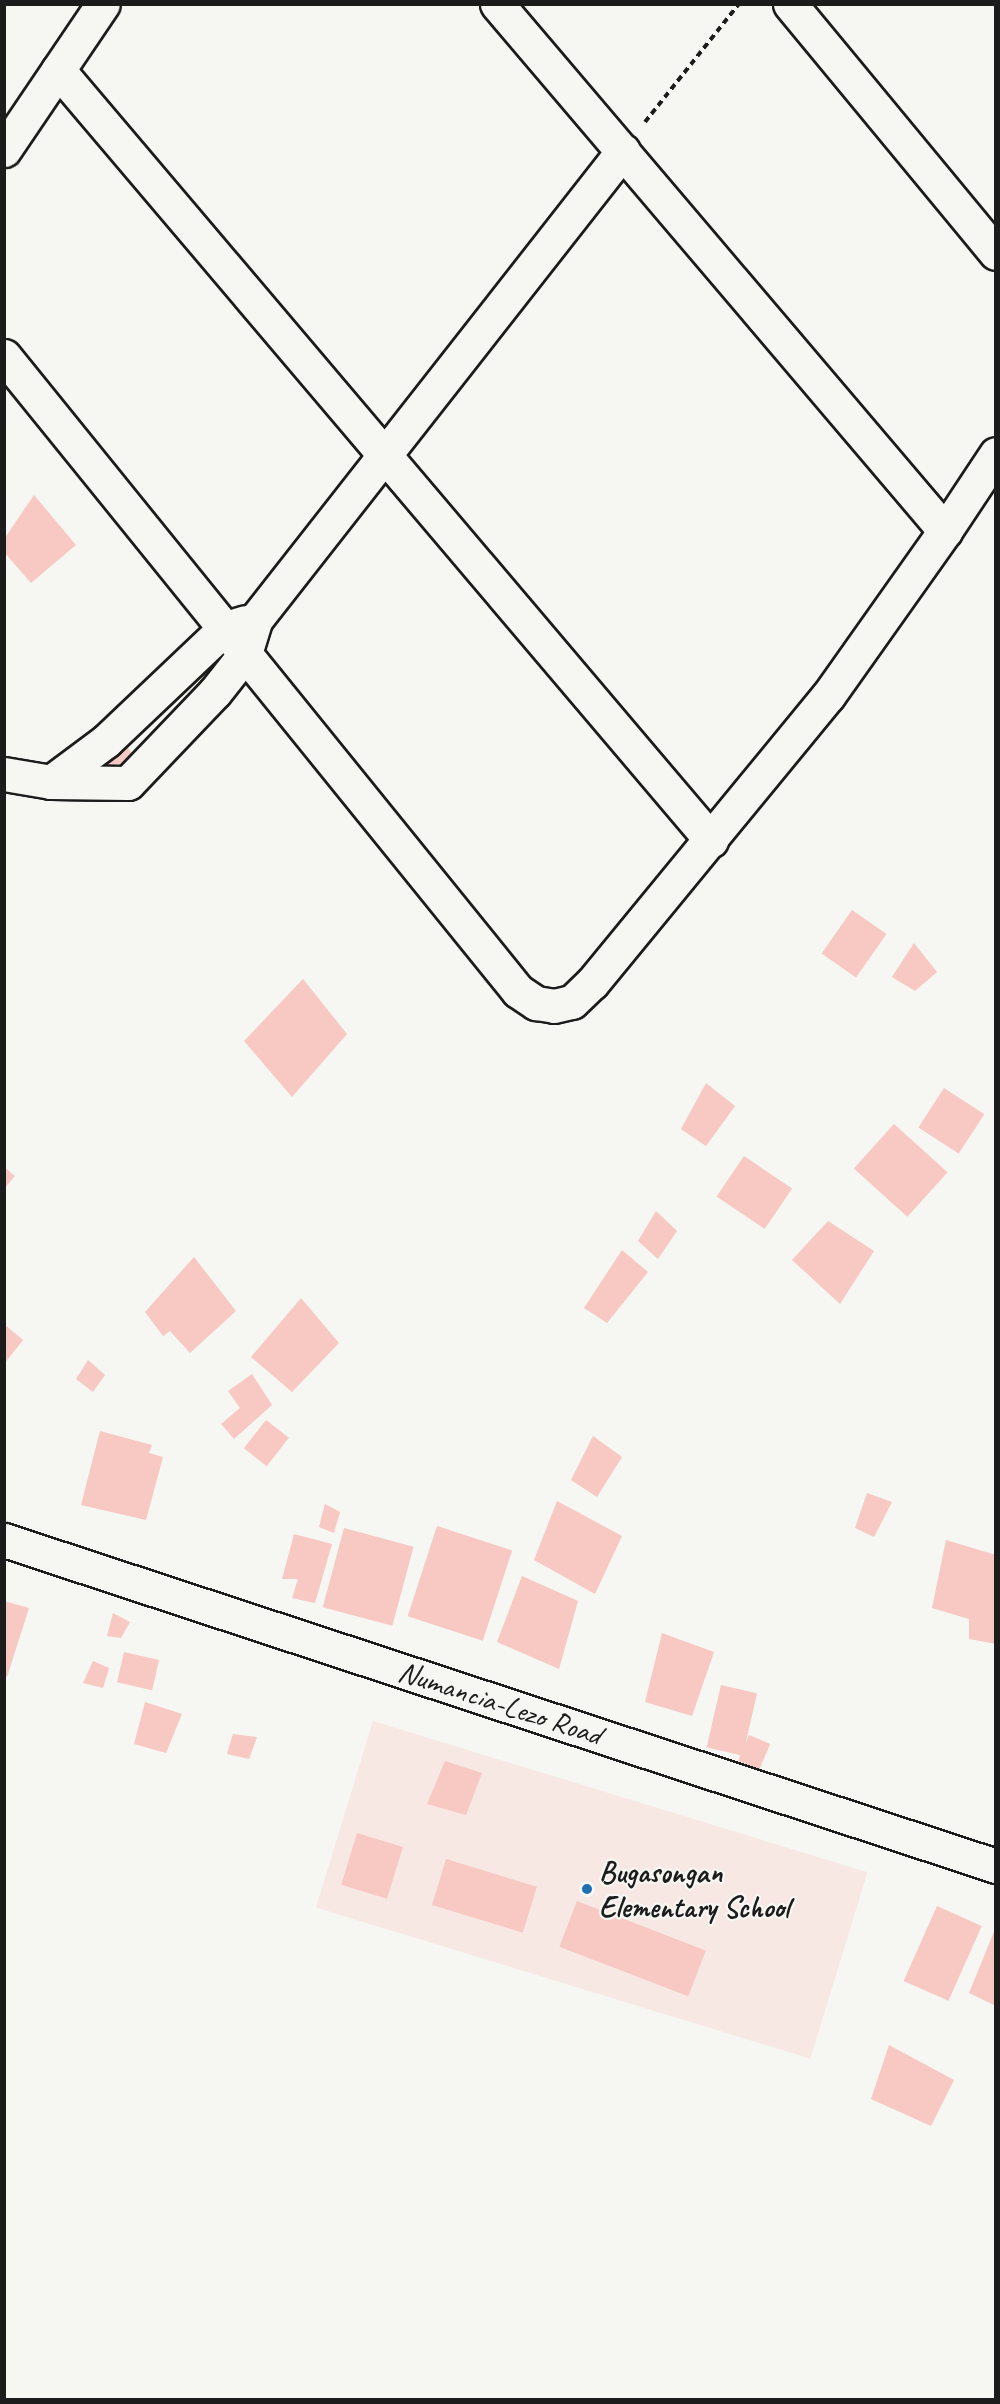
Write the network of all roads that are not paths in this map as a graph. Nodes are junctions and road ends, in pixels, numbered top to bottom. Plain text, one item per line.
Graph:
1 (103, 4) edge
2 (497, 4) edge
3 (790, 4) edge
4 (58, 70) junction
5 (4, 150) edge
6 (623, 151) junction
7 (996, 253) edge
8 (4, 356) edge
9 (382, 454) junction
10 (996, 454) edge
11 (945, 531) junction
12 (256, 618) junction
13 (224, 629) junction
14 (245, 654) junction
15 (4, 774) edge
16 (51, 782) junction
17 (711, 840) junction
18 (4, 1540) edge
19 (996, 1866) edge

1 - 4 street
2 - 6 street
3 - 7 street
4 - 5 street
4 - 9 street
6 - 9 street
6 - 11 street
8 - 13 street
9 - 12 street
9 - 17 street
10 - 11 street
11 - 17 street
12 - 13 street
12 - 14 street
13 - 14 street
13 - 16 street
14 - 16 street
14 - 17 street
15 - 16 street
18 - 19 street, Numancia-Lezo Road

